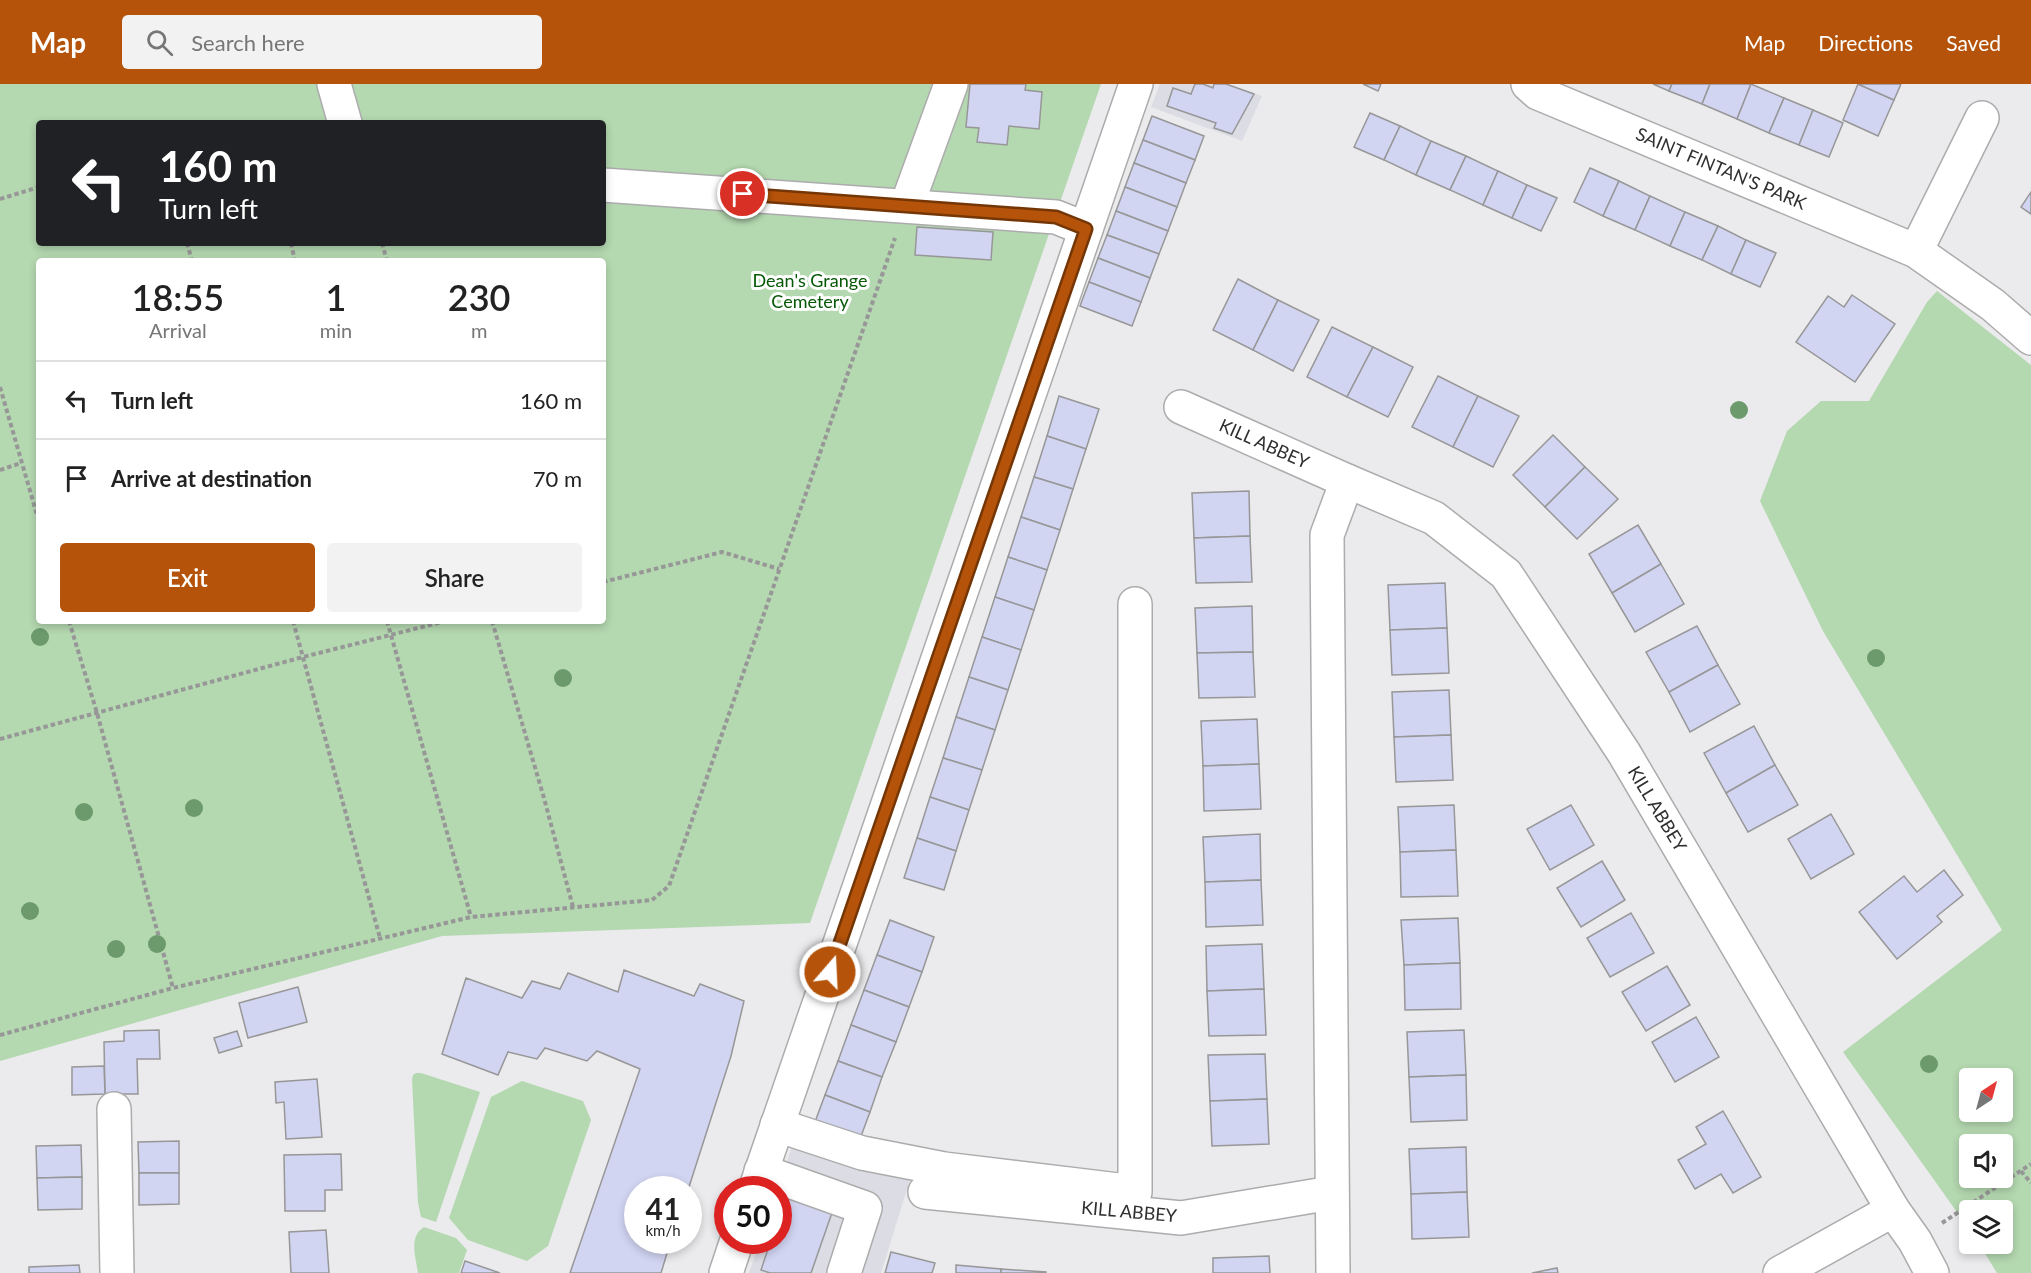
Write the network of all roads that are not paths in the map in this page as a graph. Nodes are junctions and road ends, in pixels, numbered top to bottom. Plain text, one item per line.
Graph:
1 (334, 84) edge
2 (951, 84) edge
3 (1136, 84) edge
4 (1528, 84) edge
5 (1982, 118) dead end
6 (344, 120) edge
7 (606, 185) edge
8 (907, 206) junction
9 (1086, 229) junction
10 (1916, 251) junction
11 (2031, 338) edge
12 (1181, 407) dead end
13 (1347, 481) junction
14 (1136, 603) dead end
15 (114, 1109) dead end
16 (777, 1125) junction
17 (759, 1176) edge
18 (792, 1189) edge
19 (925, 1192) dead end
20 (1331, 1193) junction
21 (1893, 1210) junction
22 (732, 1254) edge
23 (117, 1273) edge
24 (726, 1273) edge
25 (844, 1273) edge
26 (1333, 1273) edge
27 (1780, 1273) edge
28 (1932, 1273) edge

1 - 6 street
2 - 8 street
3 - 9 street
4 - 10 street, SAINT FINTAN'S PARK
5 - 10 street
7 - 8 street
8 - 9 street
9 - 16 street
10 - 11 street, SAINT FINTAN'S PARK
12 - 13 street, KILL ABBEY
13 - 20 street
13 - 21 street, KILL ABBEY
14 - 16 street
15 - 23 street
16 - 17 street
18 - 25 street
19 - 20 street, KILL ABBEY
20 - 26 street
21 - 27 street
21 - 28 street, KILL ABBEY
22 - 24 street

